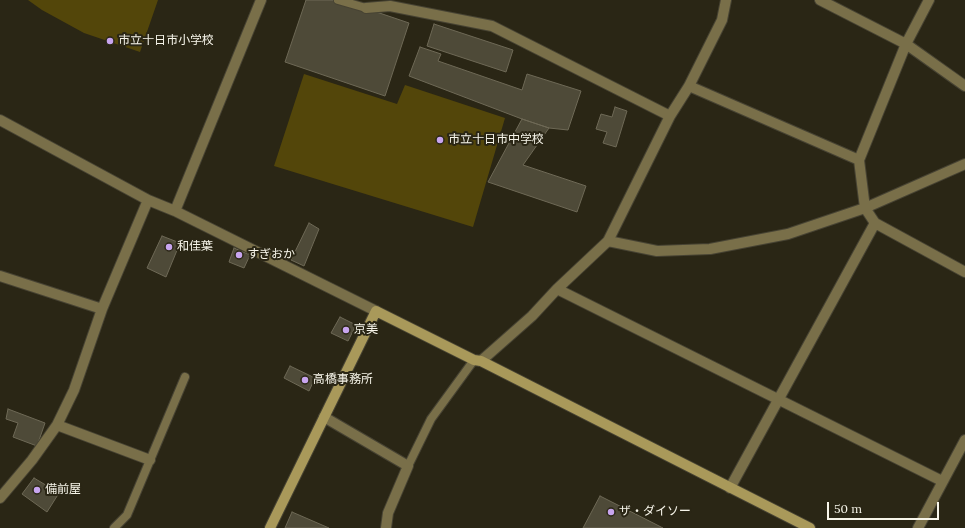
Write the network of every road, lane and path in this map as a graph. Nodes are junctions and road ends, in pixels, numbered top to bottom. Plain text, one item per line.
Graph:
1 (261, 0) edge
2 (338, 0) edge
3 (726, 0) edge
4 (820, 0) edge
5 (928, 0) edge
6 (368, 4) edge
7 (906, 44) junction
8 (689, 86) junction
9 (965, 86) edge
10 (670, 116) junction
11 (0, 120) edge
12 (859, 160) junction
13 (965, 164) edge
14 (148, 200) junction
15 (865, 208) junction
16 (175, 211) junction
17 (875, 223) junction
18 (608, 241) junction
19 (965, 272) edge
20 (0, 276) edge
21 (557, 289) junction
22 (102, 309) junction
23 (376, 310) junction
24 (478, 361) junction
25 (185, 377) dead end
26 (779, 400) junction
27 (324, 417) junction
28 (57, 425) junction
29 (965, 440) edge
30 (150, 460) junction
31 (408, 466) junction
32 (942, 481) junction
33 (730, 488) junction
34 (0, 498) edge
35 (114, 528) edge
36 (270, 528) edge
37 (386, 528) edge
38 (810, 528) edge
39 (918, 528) edge

1 - 16 street
2 - 6 lane
3 - 8 street
4 - 7 street
5 - 7 street
6 - 10 street
7 - 9 street
7 - 12 street
8 - 10 street
8 - 12 street
10 - 18 street
11 - 14 street
12 - 15 street
13 - 15 street
14 - 16 street
14 - 22 street
15 - 17 street
15 - 18 street
16 - 23 street
17 - 19 street
17 - 26 street
18 - 21 street
20 - 22 street
21 - 24 street
21 - 26 street
22 - 28 street
23 - 24 street
23 - 27 street
24 - 31 lane
24 - 33 street
25 - 30 lane
26 - 32 street
26 - 33 street
27 - 31 street
27 - 36 street
28 - 30 street
28 - 34 street
29 - 32 street
30 - 35 lane
31 - 37 street
32 - 39 street
33 - 38 street

